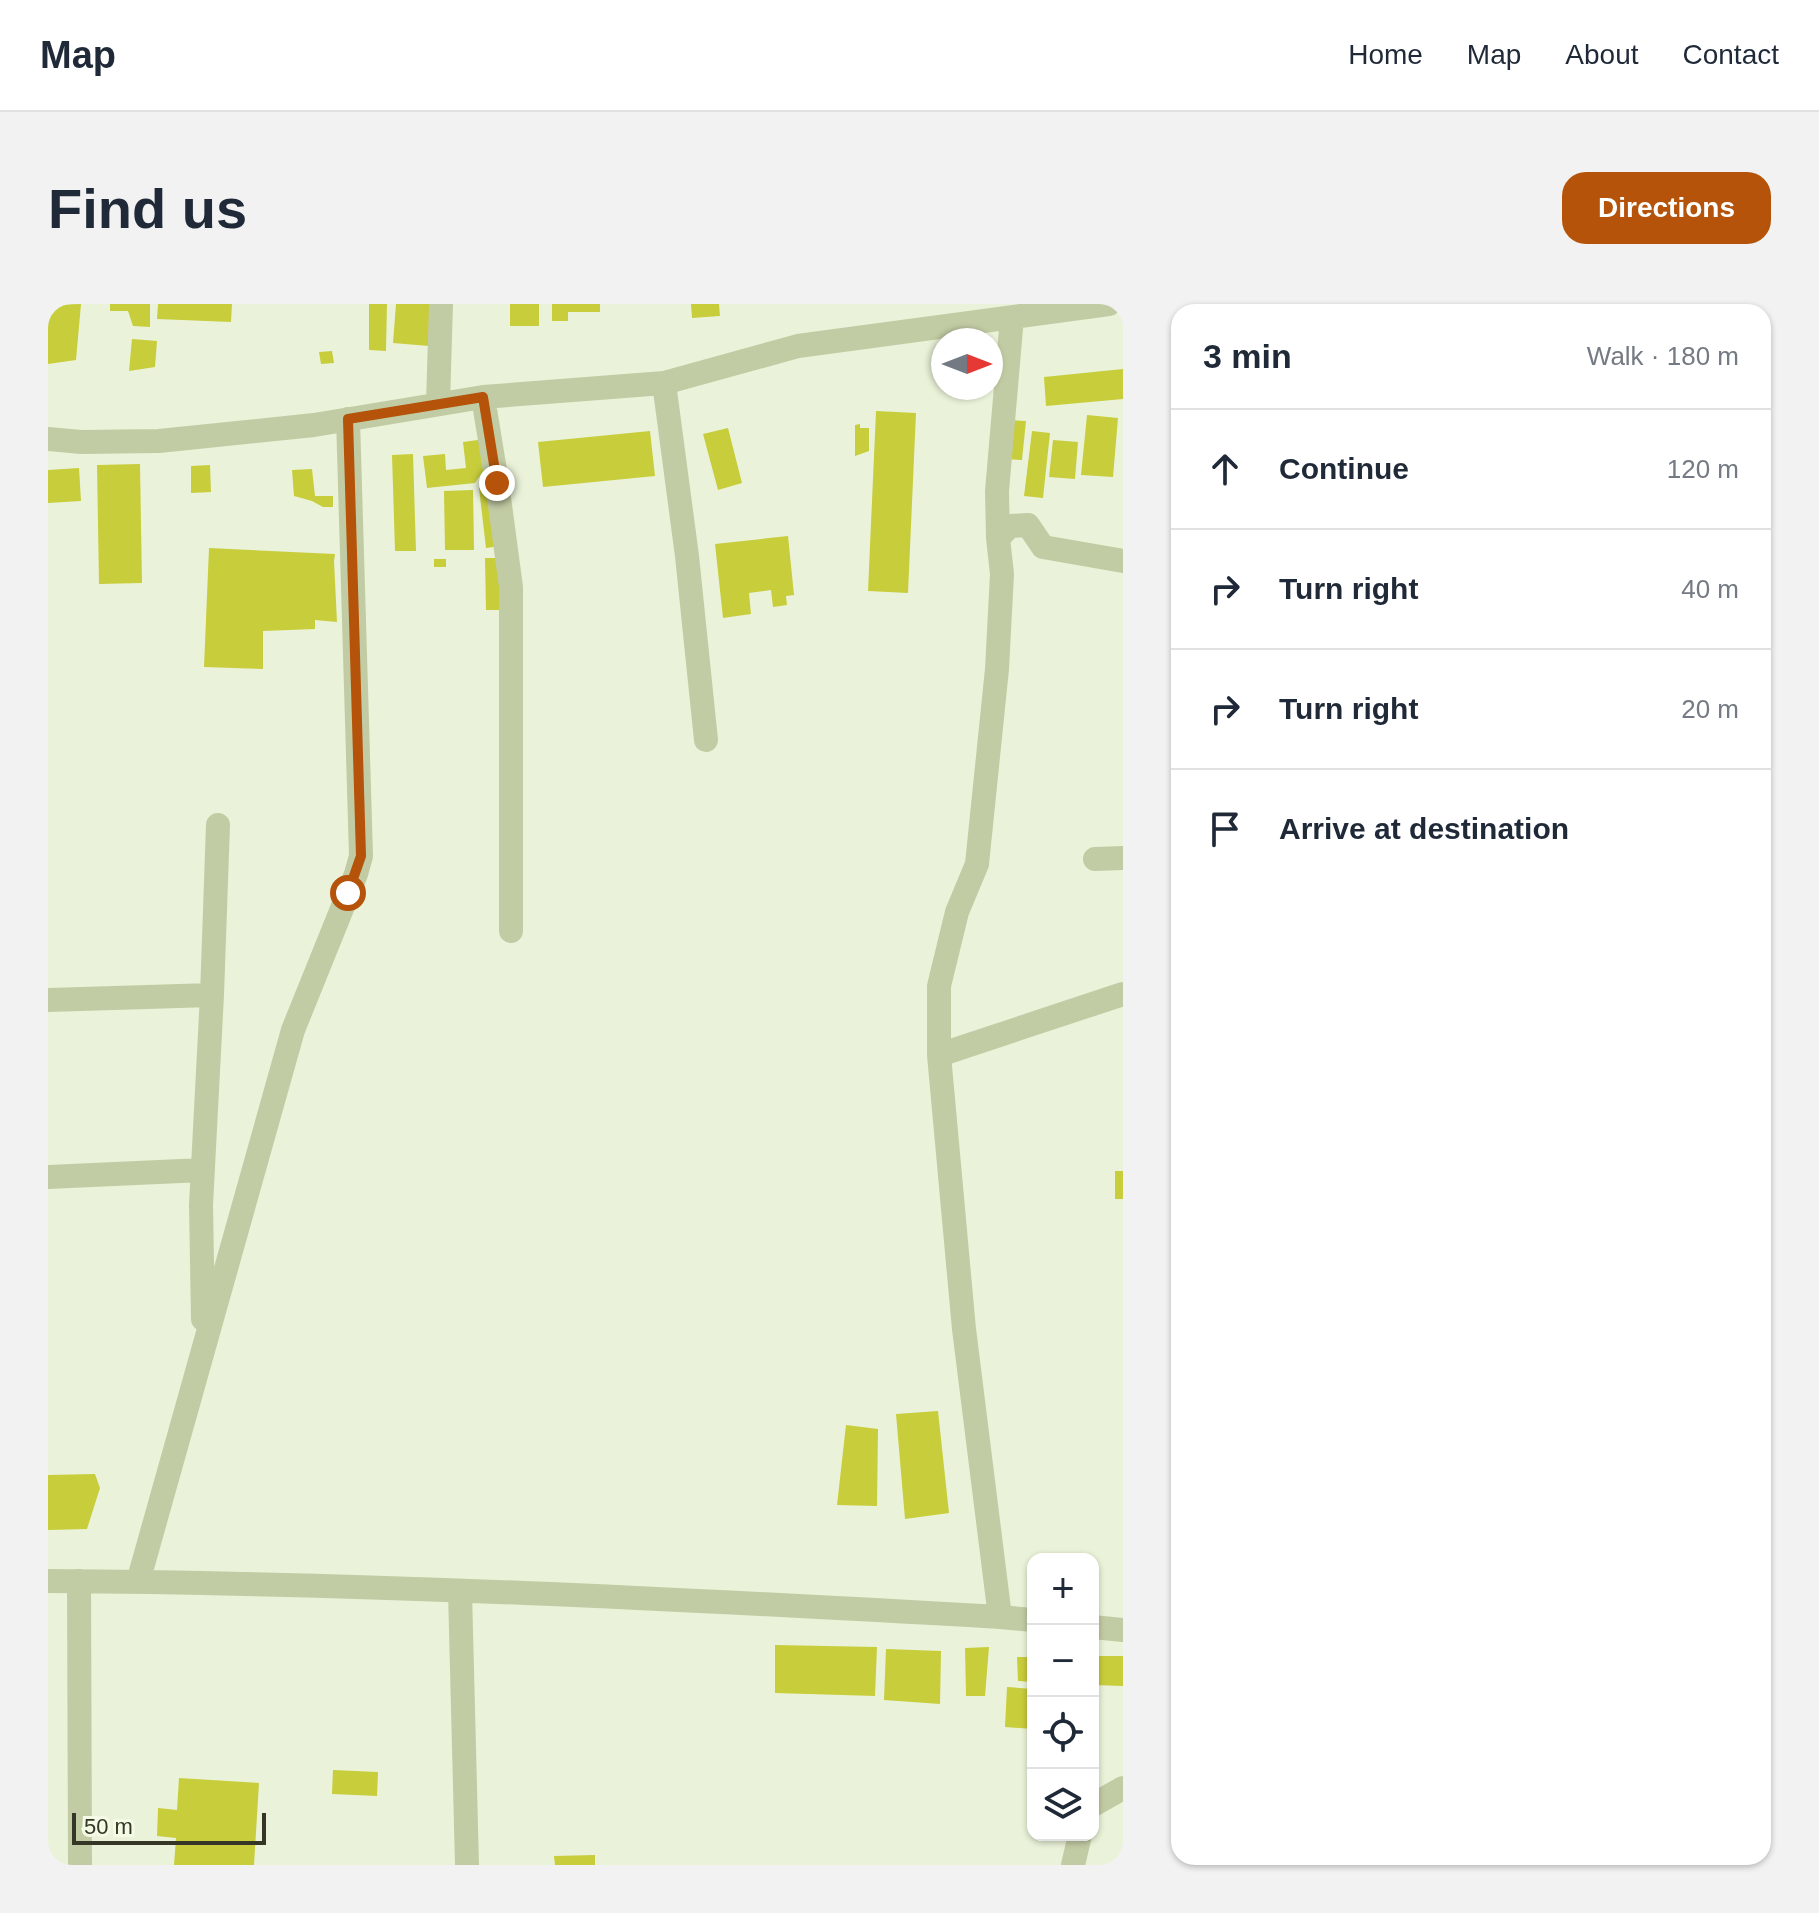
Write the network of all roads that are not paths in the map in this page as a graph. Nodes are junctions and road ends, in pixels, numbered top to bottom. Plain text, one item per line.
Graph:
1 (441, 304) edge
2 (1109, 304) edge
3 (1050, 308) edge
4 (1012, 317) junction
5 (664, 383) junction
6 (483, 397) junction
7 (438, 404) junction
8 (348, 419) junction
9 (48, 439) edge
10 (998, 538) junction
11 (1123, 561) edge
12 (706, 740) dead end
13 (218, 825) dead end
14 (1123, 858) edge
15 (1095, 859) dead end
16 (511, 931) dead end
17 (1123, 994) edge
18 (212, 995) junction
19 (48, 1000) edge
20 (939, 1055) junction
21 (203, 1170) junction
22 (48, 1177) edge
23 (204, 1346) junction
24 (48, 1581) edge
25 (79, 1581) junction
26 (138, 1582) junction
27 (460, 1591) junction
28 (1000, 1617) junction
29 (1027, 1619) edge
30 (1099, 1628) edge
31 (1123, 1630) edge
32 (1123, 1788) edge
33 (1099, 1802) edge
34 (1079, 1841) edge
35 (80, 1865) edge
36 (467, 1865) edge
37 (1073, 1865) edge

1 - 7 street
2 - 3 street
3 - 4 street
4 - 5 street
4 - 10 street
5 - 6 street
5 - 12 street
6 - 7 street
6 - 16 street
7 - 8 street
8 - 9 street
8 - 23 street
10 - 11 street
10 - 20 street
13 - 18 street
14 - 15 street
17 - 20 street
18 - 19 street
18 - 21 street
20 - 28 street
21 - 22 street
21 - 23 street
23 - 26 street
24 - 25 street
25 - 26 street
25 - 35 street
26 - 27 street
27 - 28 street
27 - 36 street
28 - 29 street
30 - 31 street
32 - 33 street
34 - 37 street

